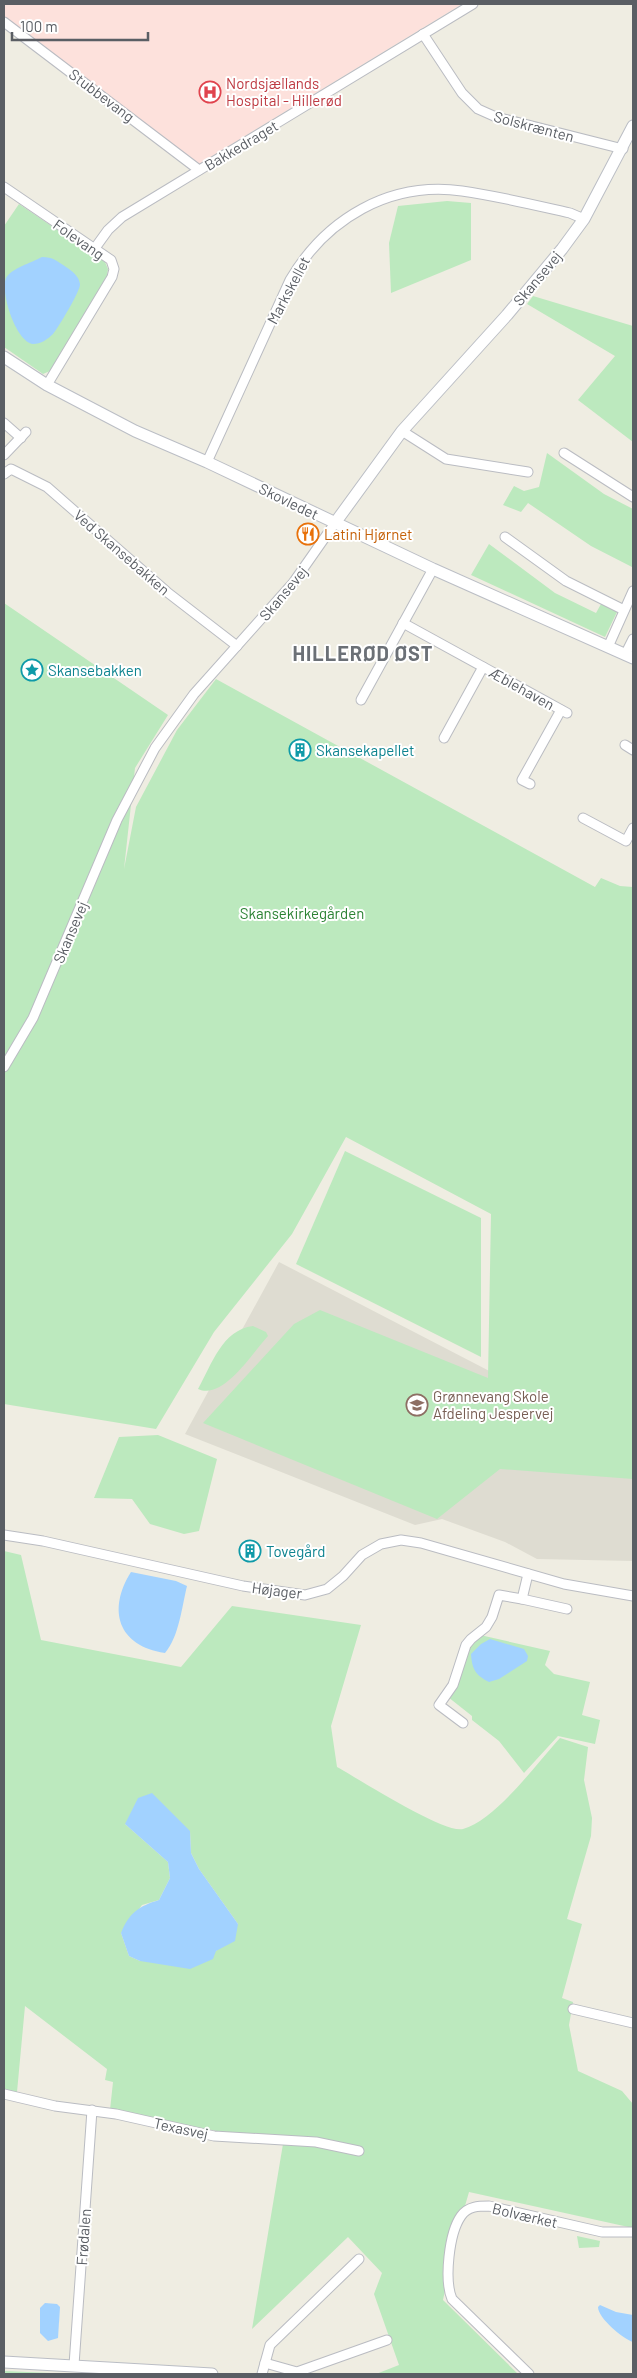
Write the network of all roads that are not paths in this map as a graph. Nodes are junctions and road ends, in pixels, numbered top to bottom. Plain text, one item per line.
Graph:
1 (473, 4) edge
2 (4, 22) edge
3 (423, 34) junction
4 (633, 126) edge
5 (623, 149) junction
6 (199, 170) junction
7 (4, 187) edge
8 (584, 219) junction
9 (95, 248) junction
10 (4, 357) edge
11 (47, 385) junction
12 (4, 423) edge
13 (402, 431) junction
14 (564, 453) dead end
15 (4, 455) edge
16 (207, 462) junction
17 (528, 472) dead end
18 (4, 474) edge
19 (633, 497) edge
20 (335, 523) junction
21 (506, 537) dead end
22 (433, 569) junction
23 (633, 591) edge
24 (624, 610) junction
25 (403, 623) junction
26 (633, 639) edge
27 (237, 646) junction
28 (608, 647) junction
29 (629, 656) edge
30 (483, 667) junction
31 (361, 700) dead end
32 (444, 738) dead end
33 (625, 745) dead end
34 (633, 750) edge
35 (530, 784) dead end
36 (583, 818) dead end
37 (633, 828) edge
38 (4, 1067) edge
39 (4, 1535) edge
40 (528, 1574) junction
41 (633, 1596) edge
42 (522, 1599) junction
43 (566, 1609) dead end
44 (463, 1723) dead end
45 (573, 2009) dead end
46 (633, 2023) edge
47 (4, 2094) edge
48 (92, 2110) junction
49 (359, 2151) dead end
50 (633, 2232) edge
51 (359, 2259) dead end
52 (387, 2340) dead end
53 (4, 2362) edge
54 (265, 2363) junction
55 (74, 2365) junction
56 (212, 2374) edge
57 (262, 2374) edge
58 (528, 2374) edge

1 - 3 street, Bakkedraget
2 - 6 street, Stubbevang
3 - 5 street, Solskrænten
3 - 6 street, Bakkedraget
4 - 5 street, Skansevej
5 - 8 street, Skansevej
6 - 9 street, Bakkedraget
7 - 9 street, Folevang
8 - 13 street, Skansevej
8 - 16 street, Markskellet
9 - 11 street, Folevang
10 - 11 street, Skovledet
11 - 16 street, Skovledet
12 - 15 street
13 - 17 street
13 - 20 street, Skansevej
14 - 19 street
16 - 20 street, Skovledet
18 - 27 street, Ved Skansebakken
20 - 22 street, Skovledet
20 - 27 street, Skansevej
21 - 24 street
22 - 25 street
22 - 28 street, Skovledet
23 - 24 street
24 - 28 street
25 - 30 street, Æblehaven
25 - 31 street
26 - 29 street, Skovledet
27 - 38 street, Skansevej
28 - 29 street, Skovledet
30 - 32 street, Æblehaven
30 - 35 street, Æblehaven
33 - 34 street
36 - 37 street
39 - 40 street, Højager
40 - 41 street, Højager
40 - 42 street
42 - 43 street
42 - 44 street
45 - 46 street
47 - 48 street, Texasvej
48 - 49 street, Texasvej
48 - 55 street, Frødalen
50 - 58 street, Bolværket
51 - 54 street
52 - 54 street
53 - 55 street
54 - 57 street
55 - 56 street

